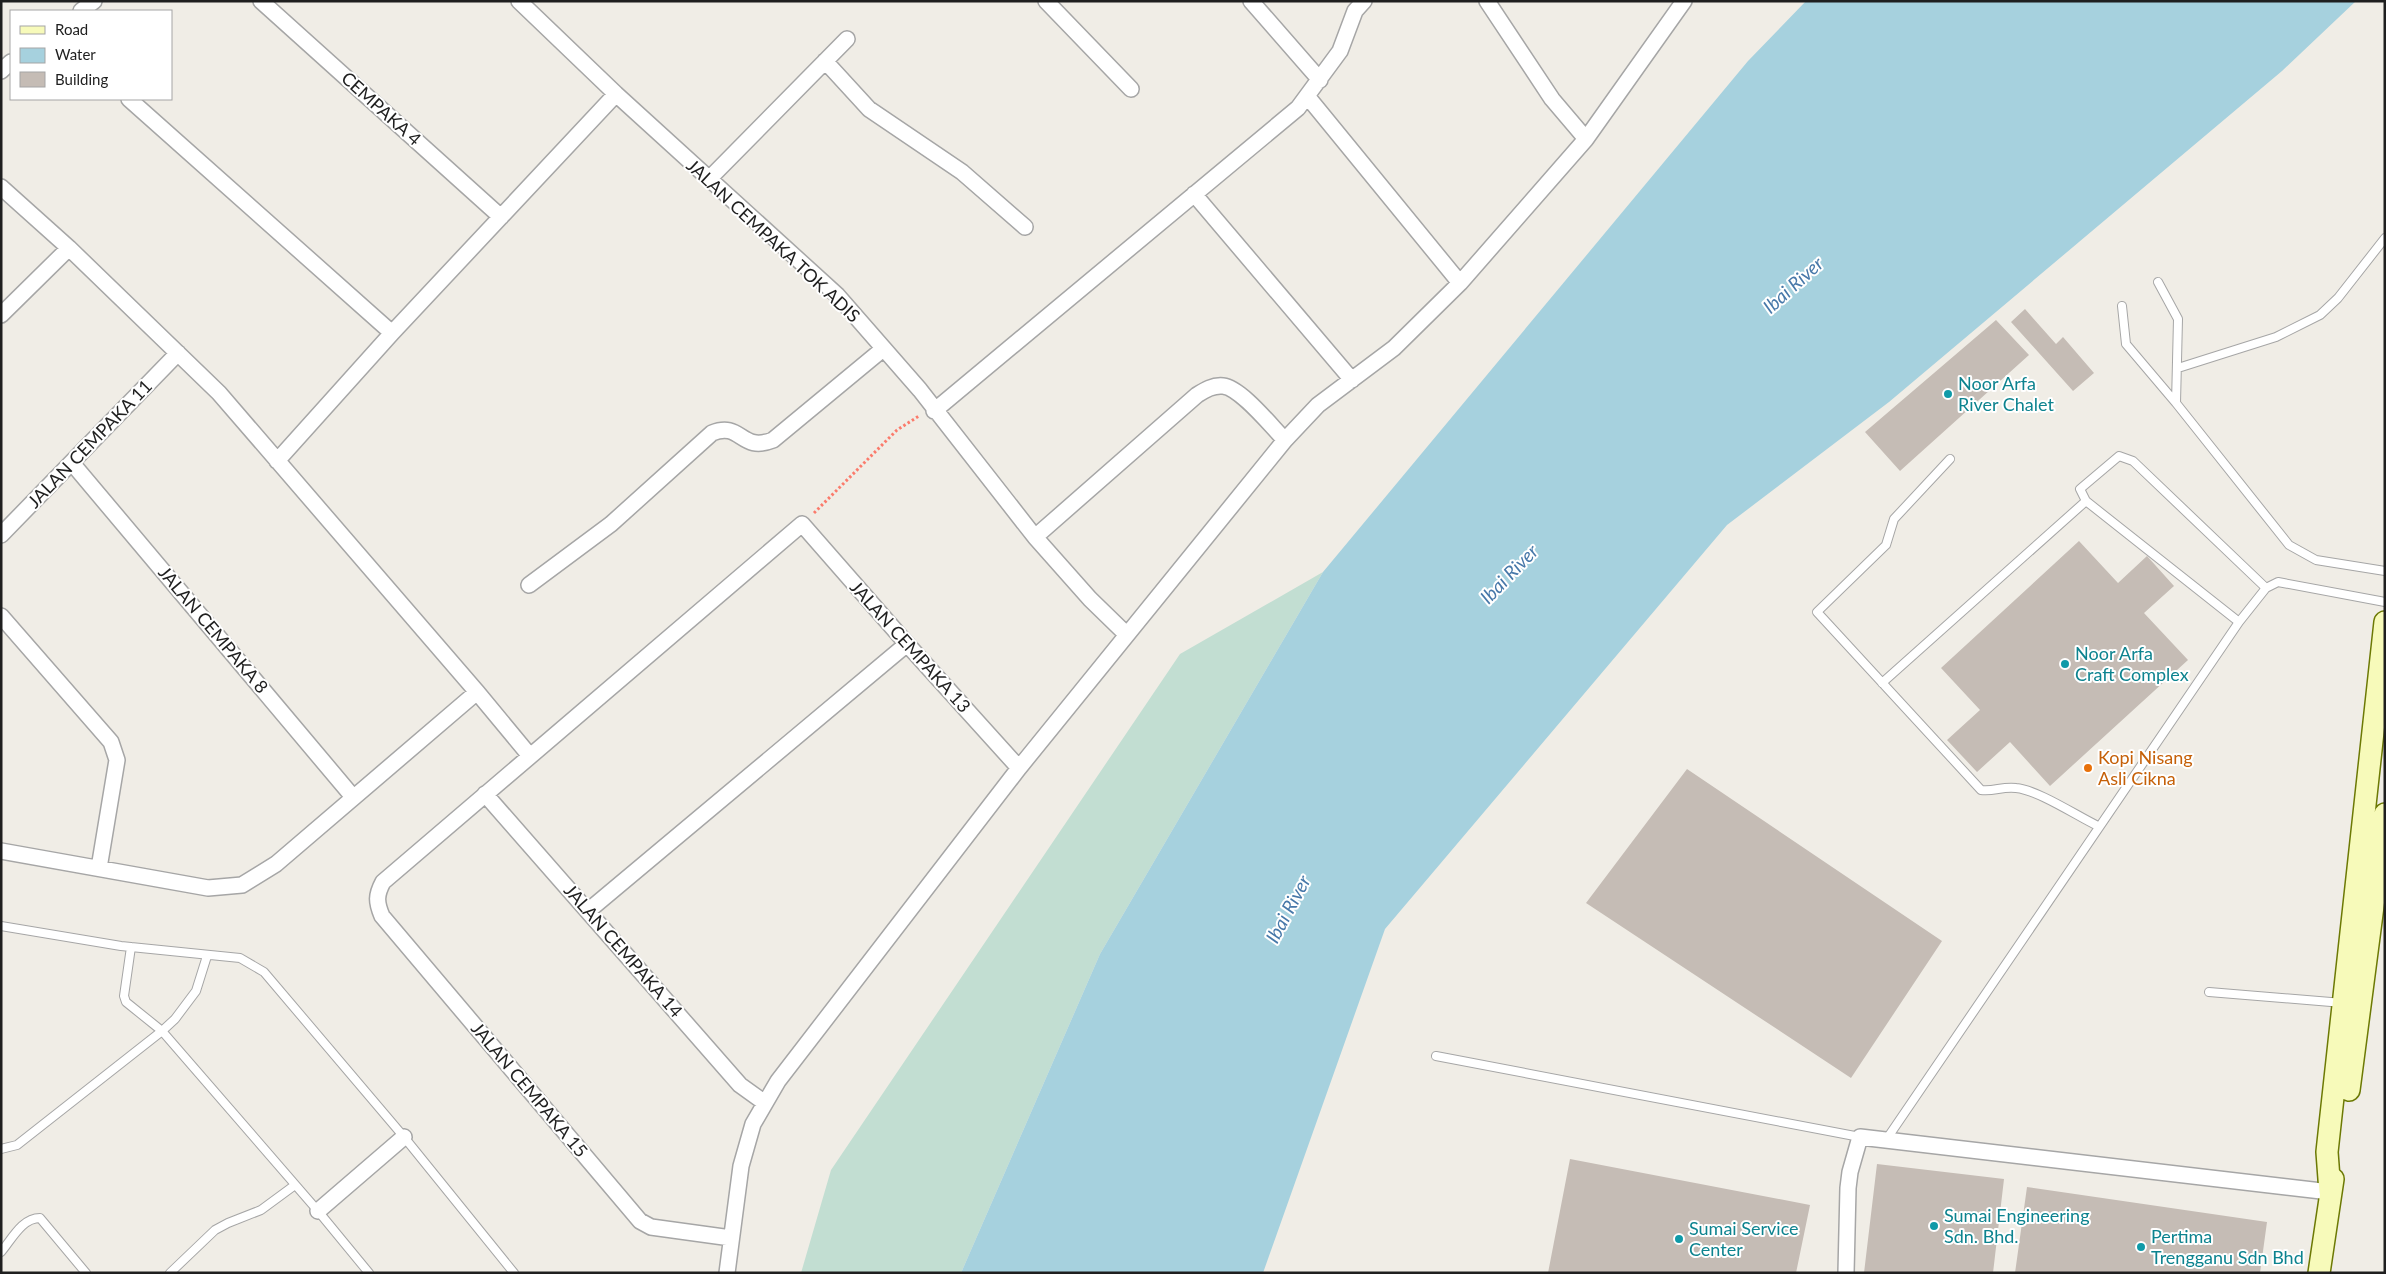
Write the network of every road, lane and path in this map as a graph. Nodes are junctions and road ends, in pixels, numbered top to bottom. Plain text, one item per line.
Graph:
1 (94, 1) edge
2 (261, 1) edge
3 (519, 1) edge
4 (1046, 1) edge
5 (1251, 1) edge
6 (1364, 1) edge
7 (1487, 1) edge
8 (1678, 4) edge
9 (82, 10) edge
10 (847, 39) dead end
11 (825, 61) junction
12 (1320, 80) junction
13 (1131, 88) dead end
14 (616, 94) junction
15 (1307, 96) junction
16 (130, 100) edge
17 (1586, 138) junction
18 (709, 179) junction
19 (1, 187) edge
20 (1194, 194) junction
21 (501, 217) junction
22 (1025, 227) dead end
23 (2385, 238) edge
24 (69, 248) junction
25 (2158, 282) dead end
26 (1460, 283) junction
27 (2122, 306) dead end
28 (1, 315) edge
29 (392, 333) junction
30 (883, 349) junction
31 (178, 353) junction
32 (2178, 368) junction
33 (1352, 380) junction
34 (2176, 403) junction
35 (934, 410) junction
36 (1284, 440) junction
37 (1950, 459) dead end
38 (277, 461) junction
39 (72, 463) junction
40 (2086, 501) junction
41 (802, 524) junction
42 (1, 535) edge
43 (1035, 537) junction
44 (2385, 572) edge
45 (529, 585) dead end
46 (2266, 588) junction
47 (2385, 602) edge
48 (1, 616) edge
49 (2239, 622) junction
50 (2385, 622) edge
51 (1126, 634) junction
52 (907, 644) junction
53 (1882, 683) junction
54 (477, 692) junction
55 (530, 756) junction
56 (1019, 768) junction
57 (485, 794) junction
58 (353, 797) junction
59 (2385, 814) edge
60 (2098, 826) junction
61 (1, 851) edge
62 (99, 868) junction
63 (588, 911) junction
64 (1, 926) edge
65 (131, 947) junction
66 (207, 956) junction
67 (2209, 992) dead end
68 (2352, 1003) junction
69 (162, 1031) junction
70 (1436, 1056) dead end
71 (765, 1103) junction
72 (404, 1137) junction
73 (1860, 1137) junction
74 (1886, 1140) junction
75 (1, 1149) edge
76 (295, 1185) junction
77 (2330, 1192) junction
78 (318, 1211) junction
79 (732, 1238) junction
80 (1, 1252) edge
81 (86, 1273) edge
82 (170, 1273) edge
83 (369, 1273) edge
84 (514, 1273) edge
85 (726, 1273) edge
86 (1846, 1273) edge
87 (2319, 1273) edge

1 - 9 street
2 - 21 street, CEMPAKA 4
3 - 14 street, JALAN CEMPAKA TOK ADIS
4 - 13 street
5 - 12 street
6 - 12 street
7 - 17 street
8 - 17 street
10 - 11 street
11 - 18 street
11 - 22 street
12 - 15 street
14 - 18 street, JALAN CEMPAKA TOK ADIS
14 - 21 street
15 - 20 street
15 - 26 street
16 - 29 street
17 - 26 street
18 - 30 street, JALAN CEMPAKA TOK ADIS
19 - 24 street
20 - 33 street
20 - 35 street
21 - 29 street
23 - 32 lane
24 - 28 street
24 - 31 street
25 - 32 lane
26 - 33 street
27 - 34 lane
29 - 38 street
30 - 35 street, JALAN CEMPAKA TOK ADIS
30 - 45 street
31 - 38 street
31 - 39 street, JALAN CEMPAKA 11
32 - 34 lane
33 - 36 street
34 - 44 lane
35 - 41 path
35 - 43 street, JALAN CEMPAKA TOK ADIS
36 - 43 street
36 - 51 street
37 - 53 lane
38 - 54 street
39 - 42 street, JALAN CEMPAKA 11
39 - 58 street, JALAN CEMPAKA 8
40 - 46 lane
40 - 49 lane
40 - 53 lane
41 - 52 street, JALAN CEMPAKA 13
41 - 55 street
43 - 51 street, JALAN CEMPAKA TOK ADIS
46 - 47 lane
46 - 49 lane
48 - 62 street
49 - 60 lane
50 - 68 street
51 - 56 street
52 - 56 street, JALAN CEMPAKA 13
52 - 63 street
53 - 60 lane
54 - 55 street
54 - 58 street
55 - 57 street
56 - 71 street
57 - 63 street, JALAN CEMPAKA 14
57 - 79 street, JALAN CEMPAKA 15
58 - 62 street
59 - 68 street
60 - 74 lane
61 - 62 street
63 - 71 street, JALAN CEMPAKA 14
64 - 65 lane
65 - 66 lane
65 - 69 lane
66 - 69 lane
66 - 72 lane
67 - 68 lane
68 - 77 street
69 - 75 lane
69 - 76 lane
70 - 73 lane
71 - 79 street
72 - 78 street
72 - 84 lane
73 - 74 street
73 - 86 street
74 - 77 street
76 - 78 lane
76 - 82 lane
77 - 87 street
78 - 83 lane
79 - 85 street
80 - 81 lane

